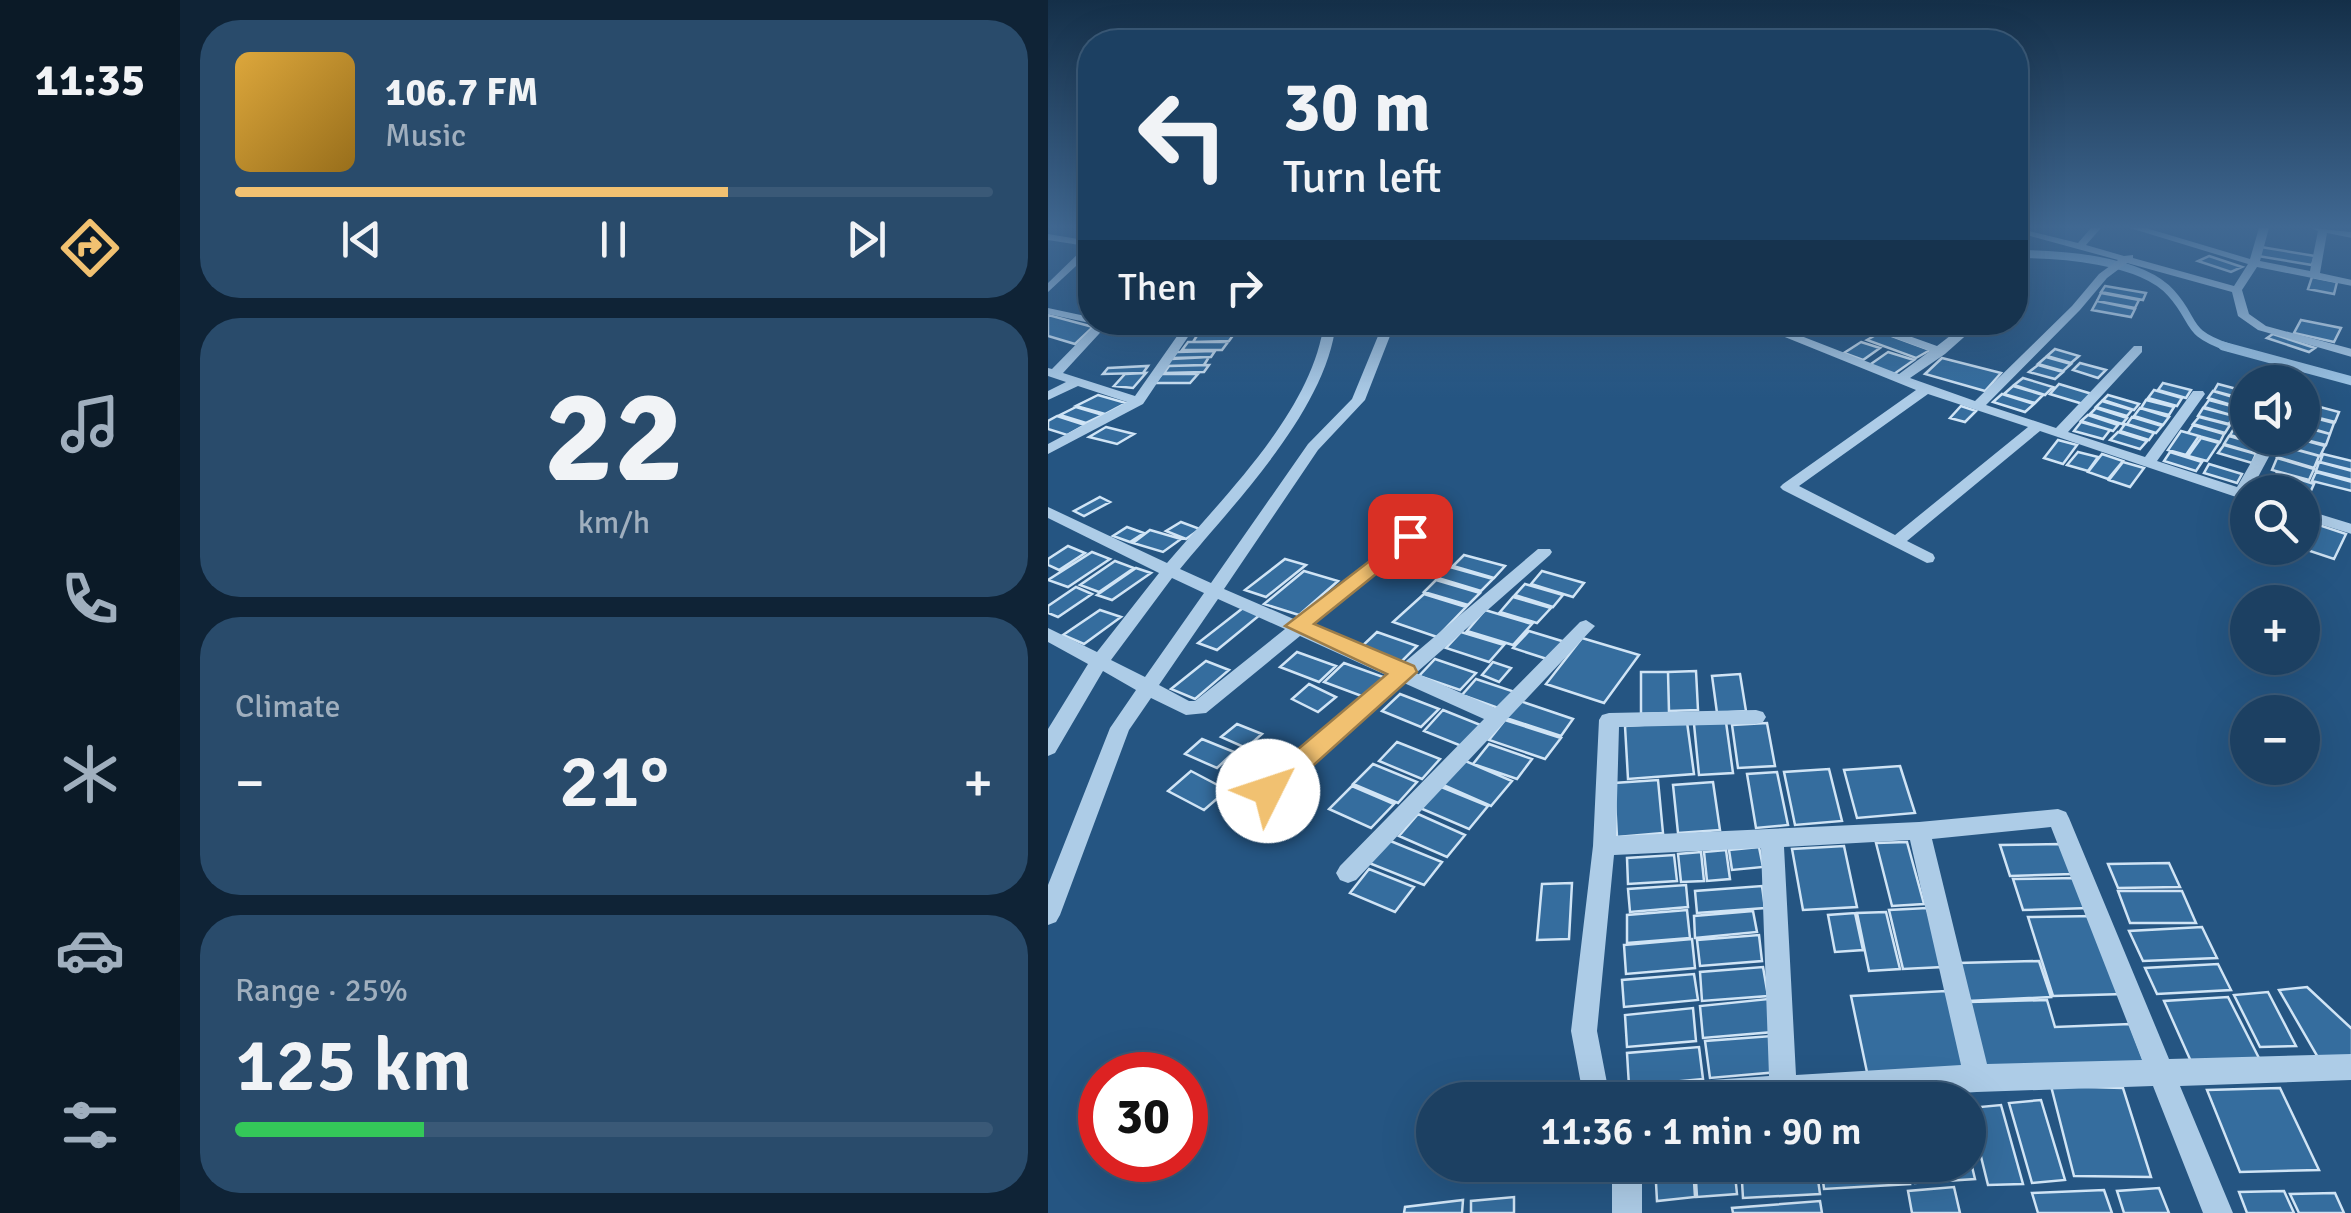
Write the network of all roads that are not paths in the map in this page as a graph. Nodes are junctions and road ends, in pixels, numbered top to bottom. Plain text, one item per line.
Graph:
1 (2096, 285) edge
2 (2217, 285) edge
3 (2240, 285) edge
4 (2237, 290) junction
5 (1048, 311) edge
6 (1078, 317) edge
7 (1092, 335) edge
8 (1184, 335) edge
9 (1329, 335) edge
10 (1384, 335) edge
11 (1786, 335) edge
12 (1894, 335) edge
13 (1960, 335) edge
14 (2138, 349) dead end
15 (1941, 351) junction
16 (2352, 353) edge
17 (1052, 373) edge
18 (1901, 379) junction
19 (1076, 382) junction
20 (1926, 389) junction
21 (2198, 394) dead end
22 (1048, 396) edge
23 (1138, 401) junction
24 (1978, 405) junction
25 (2038, 425) junction
26 (2060, 432) junction
27 (1048, 450) edge
28 (2148, 463) junction
29 (2230, 490) edge
30 (1048, 512) edge
31 (2320, 519) edge
32 (2352, 528) edge
33 (1410, 536) dead end
34 (1896, 542) junction
35 (1544, 552) dead end
36 (1926, 558) dead end
37 (1169, 571) junction
38 (1218, 591) junction
39 (1297, 626) junction
40 (1586, 626) dead end
41 (1048, 634) edge
42 (1102, 662) junction
43 (1405, 672) junction
44 (1146, 685) junction
45 (1756, 716) dead end
46 (1498, 717) junction
47 (1048, 748) edge
48 (1240, 814) dead end
49 (1918, 831) junction
50 (1772, 836) junction
51 (1604, 846) junction
52 (1348, 873) dead end
53 (1048, 915) edge
54 (2352, 1068) edge
55 (2162, 1072) junction
56 (1977, 1078) junction
57 (1593, 1082) edge
58 (1783, 1082) edge
59 (1880, 1082) edge
60 (1628, 1182) edge
61 (1627, 1213) edge
62 (2218, 1213) edge

1 - 24 street
2 - 4 street
3 - 4 street
4 - 16 street
5 - 6 street
7 - 17 street
8 - 23 street
9 - 37 street
10 - 38 street
11 - 18 street
12 - 15 street
13 - 15 street
14 - 26 street
15 - 18 street
17 - 19 street
18 - 20 street
19 - 22 street
19 - 23 street
20 - 24 street
20 - 34 street
21 - 28 street
23 - 27 street
24 - 25 street
25 - 26 street
25 - 34 street
26 - 28 street
28 - 29 street
30 - 37 street
31 - 32 street
33 - 39 street
34 - 36 street
35 - 43 street
37 - 38 street
37 - 42 street
38 - 39 street
38 - 44 street
39 - 43 street
39 - 44 street
40 - 46 street
41 - 42 street
42 - 44 street
42 - 47 street
43 - 46 street
43 - 48 street
44 - 53 street
45 - 51 street
46 - 52 street
49 - 50 street
49 - 55 street
49 - 56 street
50 - 51 street
50 - 58 street
51 - 57 street
54 - 55 street
55 - 56 street
55 - 62 street
56 - 59 street
60 - 61 street

